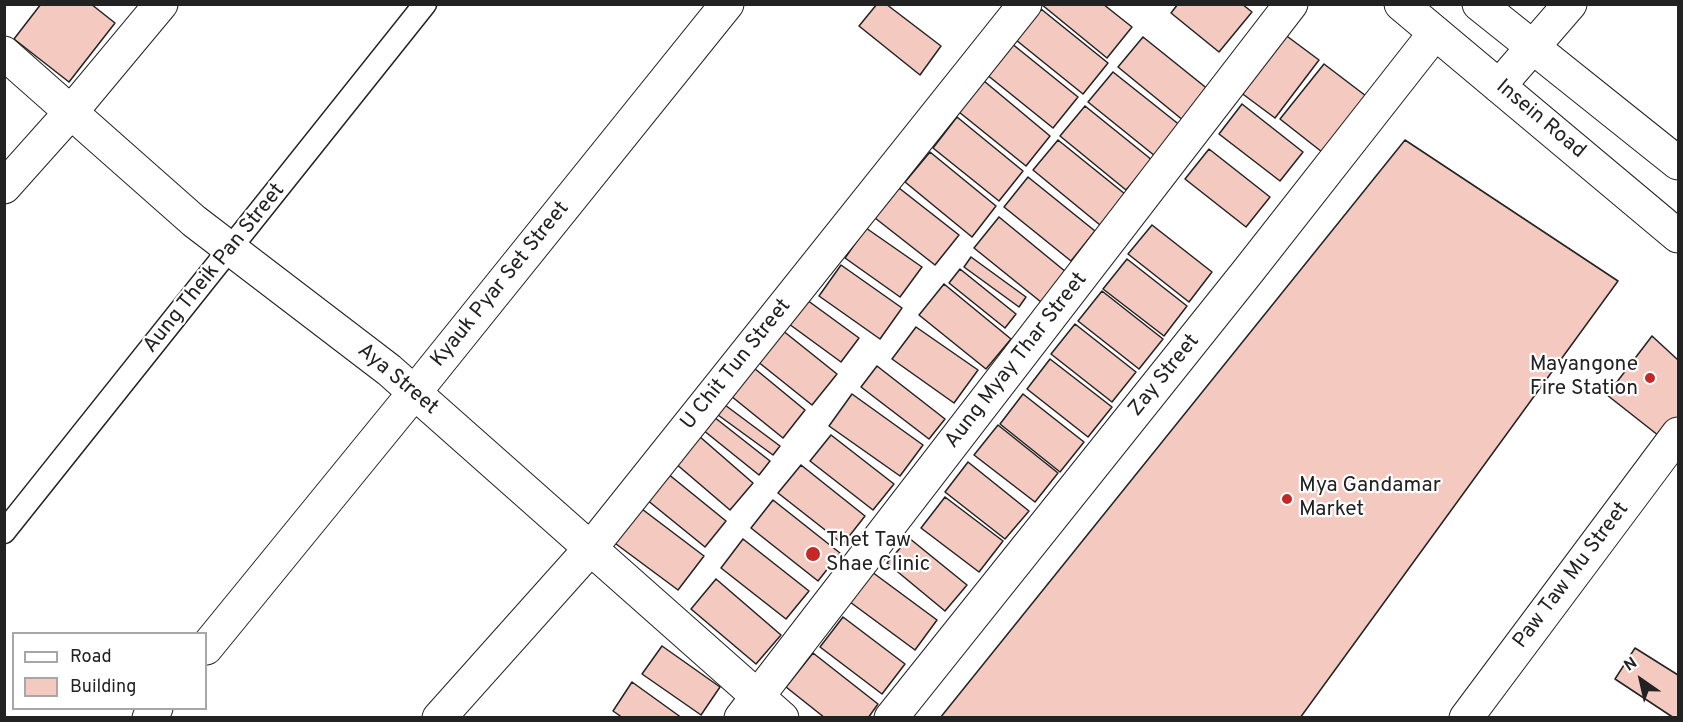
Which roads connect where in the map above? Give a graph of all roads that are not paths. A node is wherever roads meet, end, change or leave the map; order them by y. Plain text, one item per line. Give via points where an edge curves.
1 (161, 4) edge
2 (425, 4) edge
3 (727, 4) edge
4 (1025, 4) edge
5 (1291, 4) edge
6 (1401, 4) edge
7 (1479, 4) edge
8 (1570, 4) edge
9 (1435, 33) junction
10 (1532, 48) junction
11 (4, 53) edge
12 (1499, 86) junction
13 (71, 112) junction
14 (1678, 163) edge
15 (4, 187) edge
16 (1678, 236) edge
17 (231, 250) junction
18 (414, 393) junction
19 (1678, 434) edge
20 (4, 532) edge
21 (590, 549) junction
22 (207, 647) edge
23 (760, 711) edge
24 (439, 717) edge
25 (891, 717) edge
26 (1466, 717) edge

1 - 13 street
2 - 17 lane, Aung Theik Pan Street
3 - 18 street, Kyauk Pyar Set Street
4 - 21 street, U Chit Tun Street
5 - 23 street, Aung Myay Thar Street
6 - 9 street, Insein Road
7 - 10 street
8 - 10 street
9 - 12 street, Insein Road
9 - 25 street, Zay Street
10 - 12 street
10 - 14 street
11 - 13 street, Aya Street
12 - 16 street, Insein Road
13 - 15 street
13 - 17 street, Aya Street
17 - 18 street, Aya Street
17 - 20 lane, Aung Theik Pan Street
18 - 21 street, Aya Street
18 - 22 street, Kyauk Pyar Set Street
19 - 26 street, Paw Taw Mu Street
21 - 23 street, Aya Street
21 - 24 street, U Chit Tun Street

